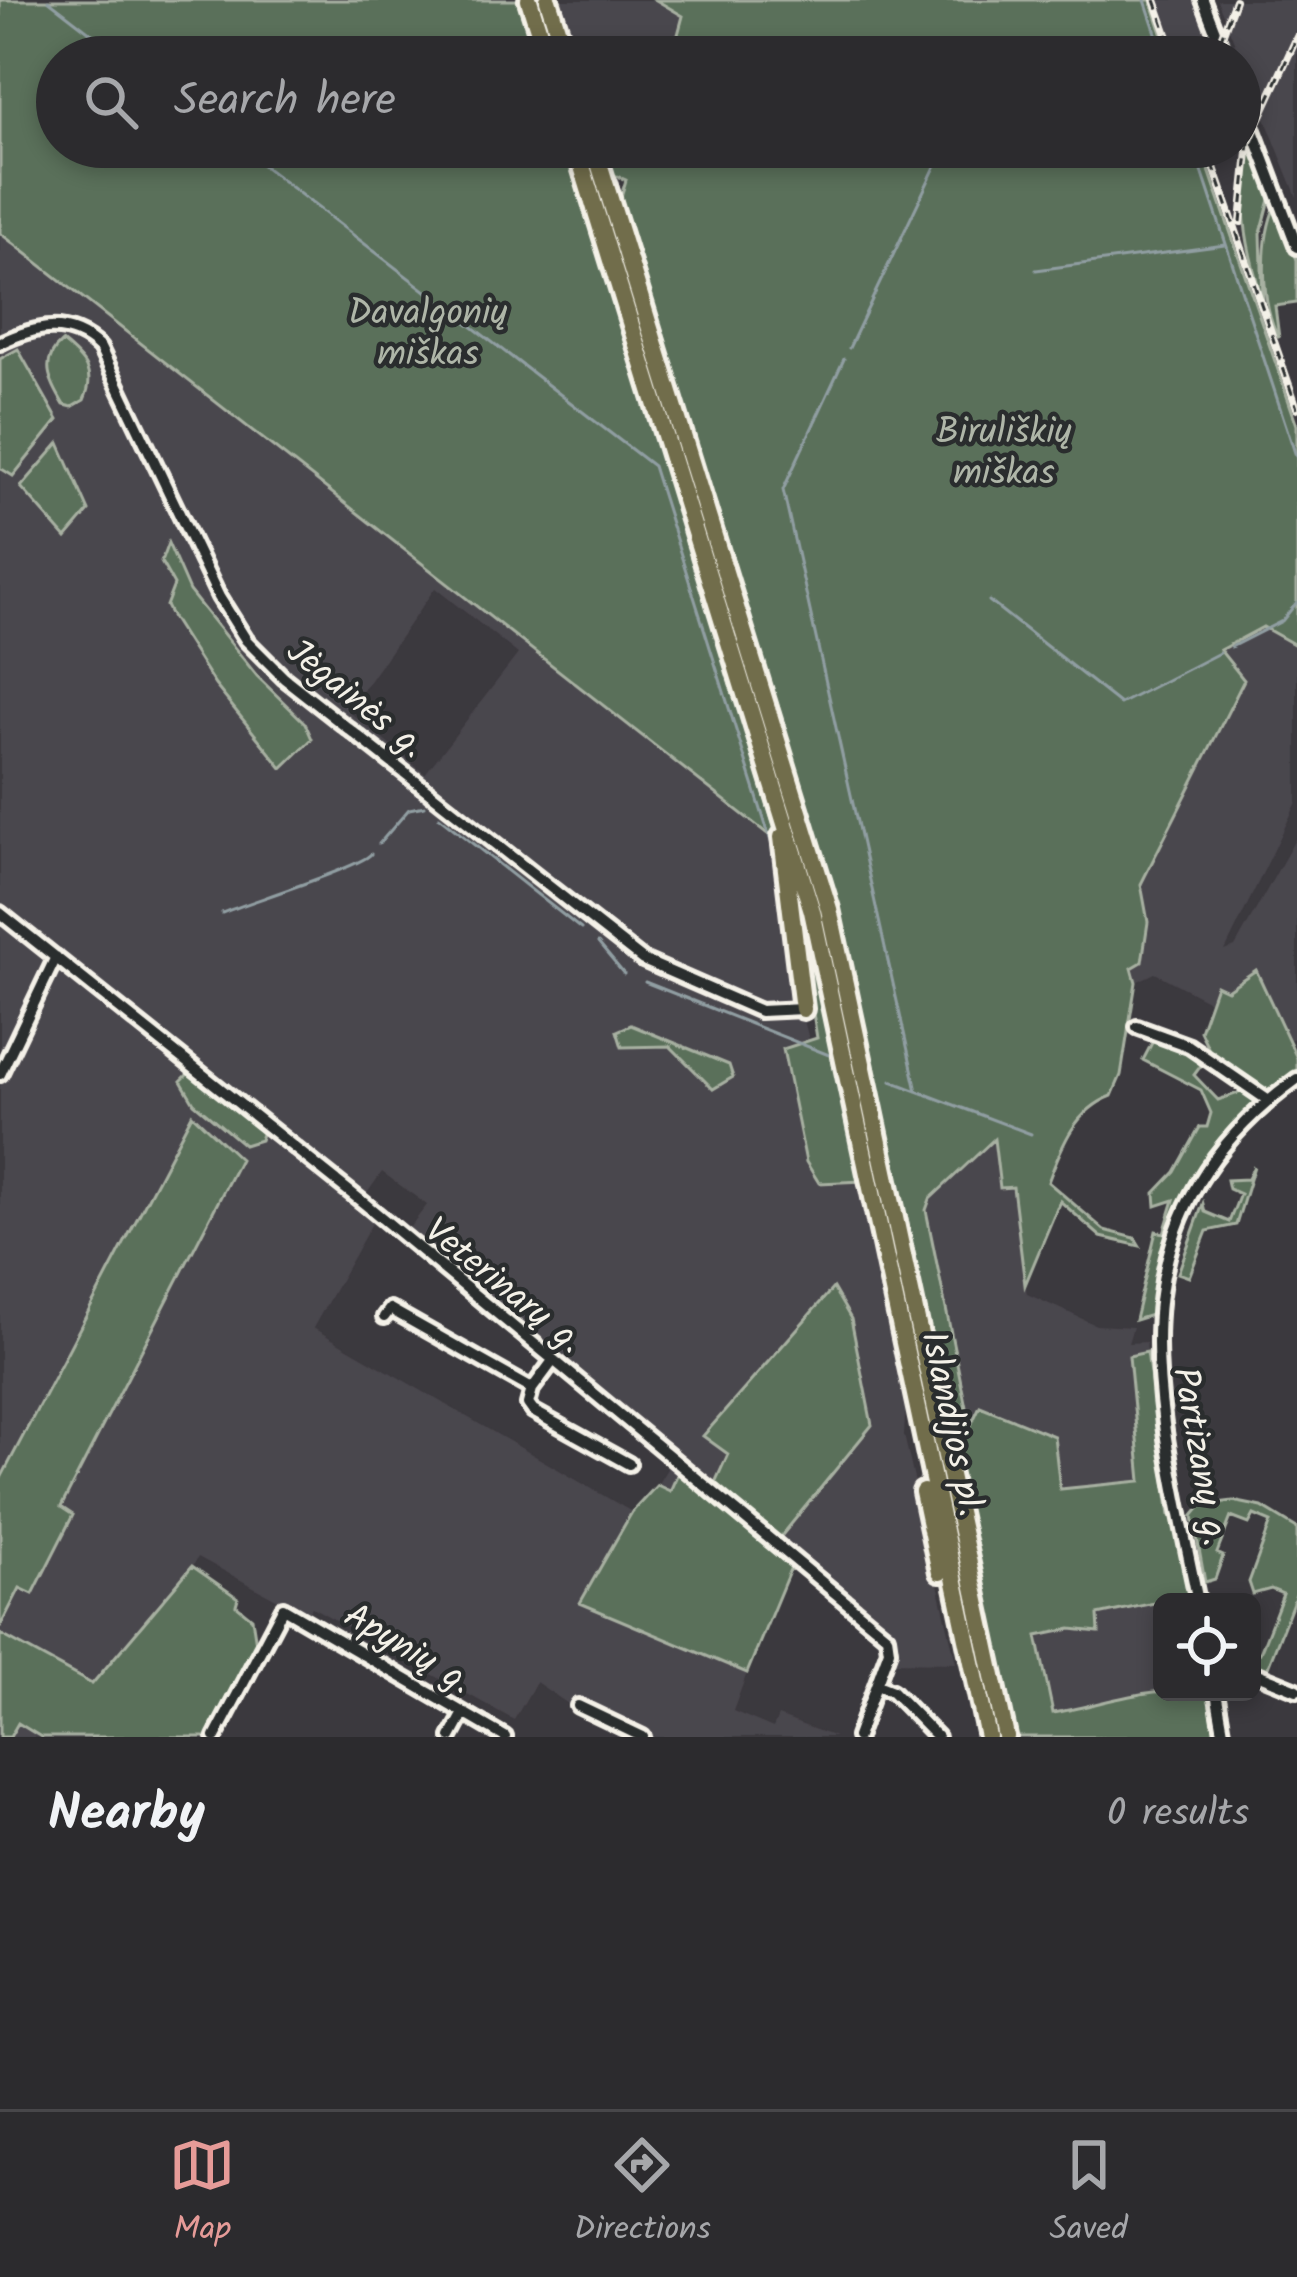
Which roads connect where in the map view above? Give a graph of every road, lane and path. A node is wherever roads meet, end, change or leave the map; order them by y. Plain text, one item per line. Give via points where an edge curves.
1 (529, 0) edge
2 (548, 0) edge
3 (1204, 0) edge
4 (540, 36) edge
5 (559, 36) edge
6 (1217, 36) edge
7 (1261, 152) edge
8 (583, 168) edge
9 (600, 168) edge
10 (1297, 247) edge
11 (0, 343) edge
12 (777, 795) junction
13 (0, 913) edge
14 (56, 957) junction
15 (803, 1009) joint
16 (1137, 1027) dead end
17 (0, 1073) edge
18 (1297, 1079) edge
19 (1269, 1101) junction
20 (384, 1318) dead end
21 (553, 1362) junction
22 (532, 1389) junction
23 (629, 1464) dead end
24 (1196, 1593) edge
25 (1261, 1676) edge
26 (877, 1685) junction
27 (1297, 1690) edge
28 (1218, 1701) edge
29 (578, 1706) dead end
30 (464, 1715) junction
31 (978, 1735) edge
32 (215, 1737) edge
33 (451, 1737) edge
34 (505, 1737) edge
35 (643, 1737) edge
36 (856, 1737) edge
37 (937, 1737) edge
38 (1006, 1737) edge
39 (1225, 1737) edge

1 - 4 highway
2 - 5 highway
3 - 6 street
7 - 10 street
8 - 12 highway
9 - 38 highway, Islandijos pl. via 829,909
11 - 15 street, Jėgainės g. via 48,326 74,330 100,348 219,597 284,678 643,960 760,1011
12 - 15 highway
12 - 31 highway, Islandijos pl. via 859,1122
13 - 14 street, Veterinarų g.
14 - 17 street
14 - 21 street, Veterinarų g.
16 - 19 street via 1190,1046
18 - 19 street, Partizanų g.
19 - 24 street, Partizanų g. via 1192,1197 1156,1316 1155,1378
20 - 22 street via 390,1309
21 - 22 street
21 - 26 street, Veterinarų g. via 886,1636 890,1650
22 - 23 street via 533,1411
25 - 27 street
26 - 36 street, Veterinarų g.
26 - 37 street via 892,1690
28 - 39 street
29 - 35 street
30 - 32 street, Apynių g. via 283,1608
30 - 33 street
30 - 34 street, Apynių g.

